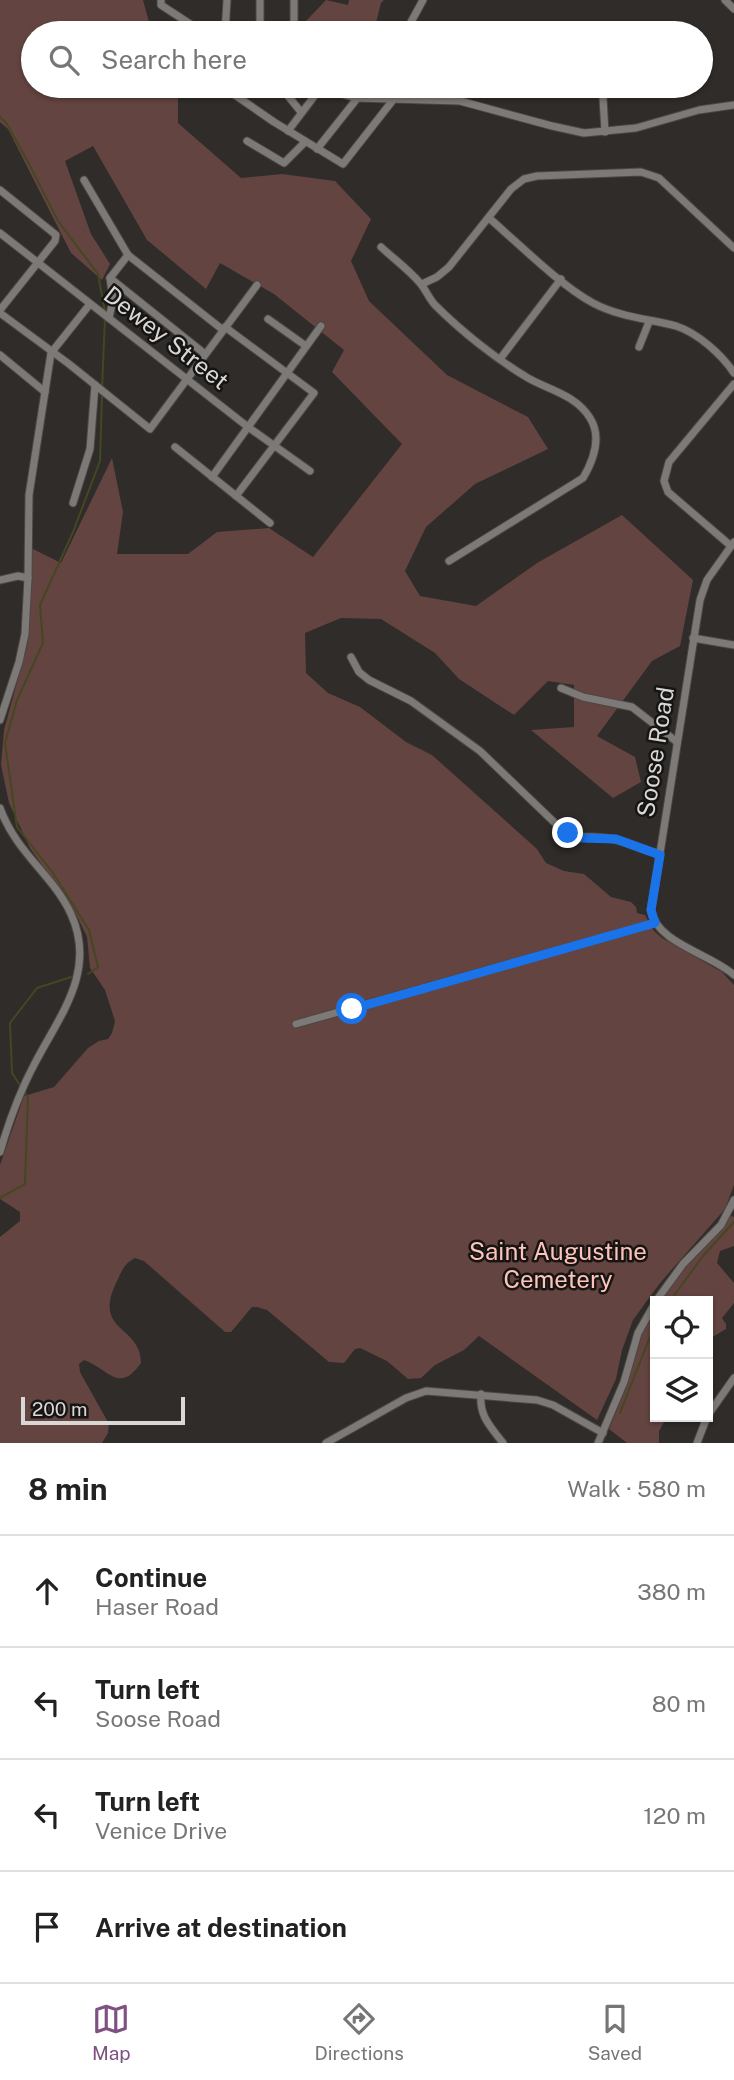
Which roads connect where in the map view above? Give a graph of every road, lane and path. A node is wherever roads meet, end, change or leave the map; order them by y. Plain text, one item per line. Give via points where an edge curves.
1 (227, 0) edge
2 (260, 0) edge
3 (294, 0) edge
4 (423, 0) edge
5 (729, 1) edge
6 (161, 3) edge
7 (734, 9) edge
8 (187, 21) edge
9 (226, 21) edge
10 (260, 21) edge
11 (294, 21) edge
12 (412, 21) edge
13 (238, 98) edge
14 (290, 98) edge
15 (313, 98) edge
16 (355, 98) edge
17 (368, 98) edge
18 (603, 98) edge
19 (393, 100) junction
20 (734, 105) edge
21 (301, 112) junction
22 (288, 131) junction
23 (605, 132) junction
24 (247, 141) dead end
25 (305, 142) junction
26 (317, 149) junction
27 (84, 180) dead end
28 (0, 190) edge
29 (489, 218) junction
30 (0, 233) edge
31 (381, 247) dead end
32 (734, 248) edge
33 (128, 255) junction
34 (38, 262) junction
35 (110, 278) junction
36 (561, 279) junction
37 (257, 285) dead end
38 (422, 285) junction
39 (90, 304) junction
40 (0, 311) edge
41 (109, 317) junction
42 (268, 319) dead end
43 (649, 322) junction
44 (321, 326) dead end
45 (224, 329) junction
46 (306, 346) junction
47 (639, 347) dead end
48 (51, 353) junction
49 (205, 354) junction
50 (0, 355) edge
51 (500, 359) junction
52 (0, 360) edge
53 (11, 364) junction
54 (287, 373) junction
55 (734, 373) edge
56 (187, 379) junction
57 (734, 384) edge
58 (97, 387) junction
59 (45, 392) junction
60 (248, 427) junction
61 (274, 445) junction
62 (175, 447) dead end
63 (310, 471) dead end
64 (212, 477) junction
65 (236, 496) junction
66 (73, 503) dead end
67 (271, 523) dead end
68 (733, 544) edge
69 (449, 561) dead end
70 (29, 578) junction
71 (0, 580) edge
72 (693, 638) junction
73 (734, 645) edge
74 (351, 657) dead end
75 (0, 682) edge
76 (11, 685) junction
77 (561, 688) dead end
78 (0, 720) edge
79 (677, 742) junction
80 (0, 808) edge
81 (660, 855) junction
82 (655, 923) junction
83 (734, 975) edge
84 (296, 1024) dead end
85 (0, 1152) edge
86 (734, 1200) edge
87 (732, 1210) edge
88 (660, 1296) edge
89 (650, 1312) edge
90 (734, 1378) edge
91 (481, 1394) junction
92 (713, 1408) edge
93 (705, 1422) edge
94 (603, 1433) junction
95 (326, 1443) edge
96 (503, 1443) edge
97 (598, 1443) edge
98 (697, 1443) edge

1 - 9 street
2 - 10 street
3 - 11 street
4 - 12 street
5 - 7 street
6 - 8 street
13 - 22 street
14 - 21 street
15 - 21 street
16 - 26 street
17 - 19 street
18 - 23 street
19 - 23 street via 460,101 551,126
19 - 26 street via 343,164
20 - 23 street
21 - 22 street
22 - 25 street
24 - 25 street via 284,163
25 - 26 street
27 - 33 street
28 - 34 street via 56,235
29 - 32 street via 524,179 641,172 659,178
29 - 36 street
29 - 38 street via 449,267
30 - 34 street, Dewey Street
31 - 38 street
33 - 35 street
33 - 45 street
34 - 39 street, Dewey Street
34 - 40 street
35 - 41 street via 113,300
35 - 49 street
36 - 43 street via 593,303
36 - 51 street
37 - 45 street
38 - 51 street via 433,303
39 - 41 street, Dewey Street
39 - 48 street
40 - 48 street
41 - 56 street, Dewey Street
42 - 46 street
43 - 47 street
43 - 55 street via 679,327 704,342
44 - 46 street
45 - 49 street
45 - 54 street
46 - 54 street
48 - 58 street
48 - 59 street
49 - 56 street
50 - 53 street
51 - 69 street via 575,402 590,418 596,447 583,478
52 - 53 street
53 - 59 street
54 - 60 street
54 - 61 street via 314,393
56 - 58 street via 150,429
56 - 60 street, Dewey Street
57 - 68 street via 669,462 664,481 668,492
58 - 66 street via 90,449
59 - 70 street via 28,518
60 - 61 street, Dewey Street
60 - 64 street
61 - 63 street, Dewey Street
61 - 65 street
62 - 64 street
64 - 65 street
65 - 67 street
68 - 72 street, Soose Road via 704,588
70 - 71 street
70 - 76 street via 24,634
72 - 73 street
72 - 79 street, Soose Road
74 - 81 street via 369,680 411,701 470,742 568,833 616,839
75 - 76 street
76 - 78 street
77 - 79 street via 632,708
79 - 81 street, Soose Road
80 - 85 street via 16,842 71,914 80,950 72,997 24,1085
81 - 82 street, Soose Road via 651,910
82 - 83 street
82 - 84 street
86 - 87 street
87 - 88 street
89 - 94 street via 638,1333
90 - 92 street
91 - 94 street via 544,1402
91 - 95 street via 418,1392
91 - 96 street via 484,1419
93 - 98 street
94 - 97 street

